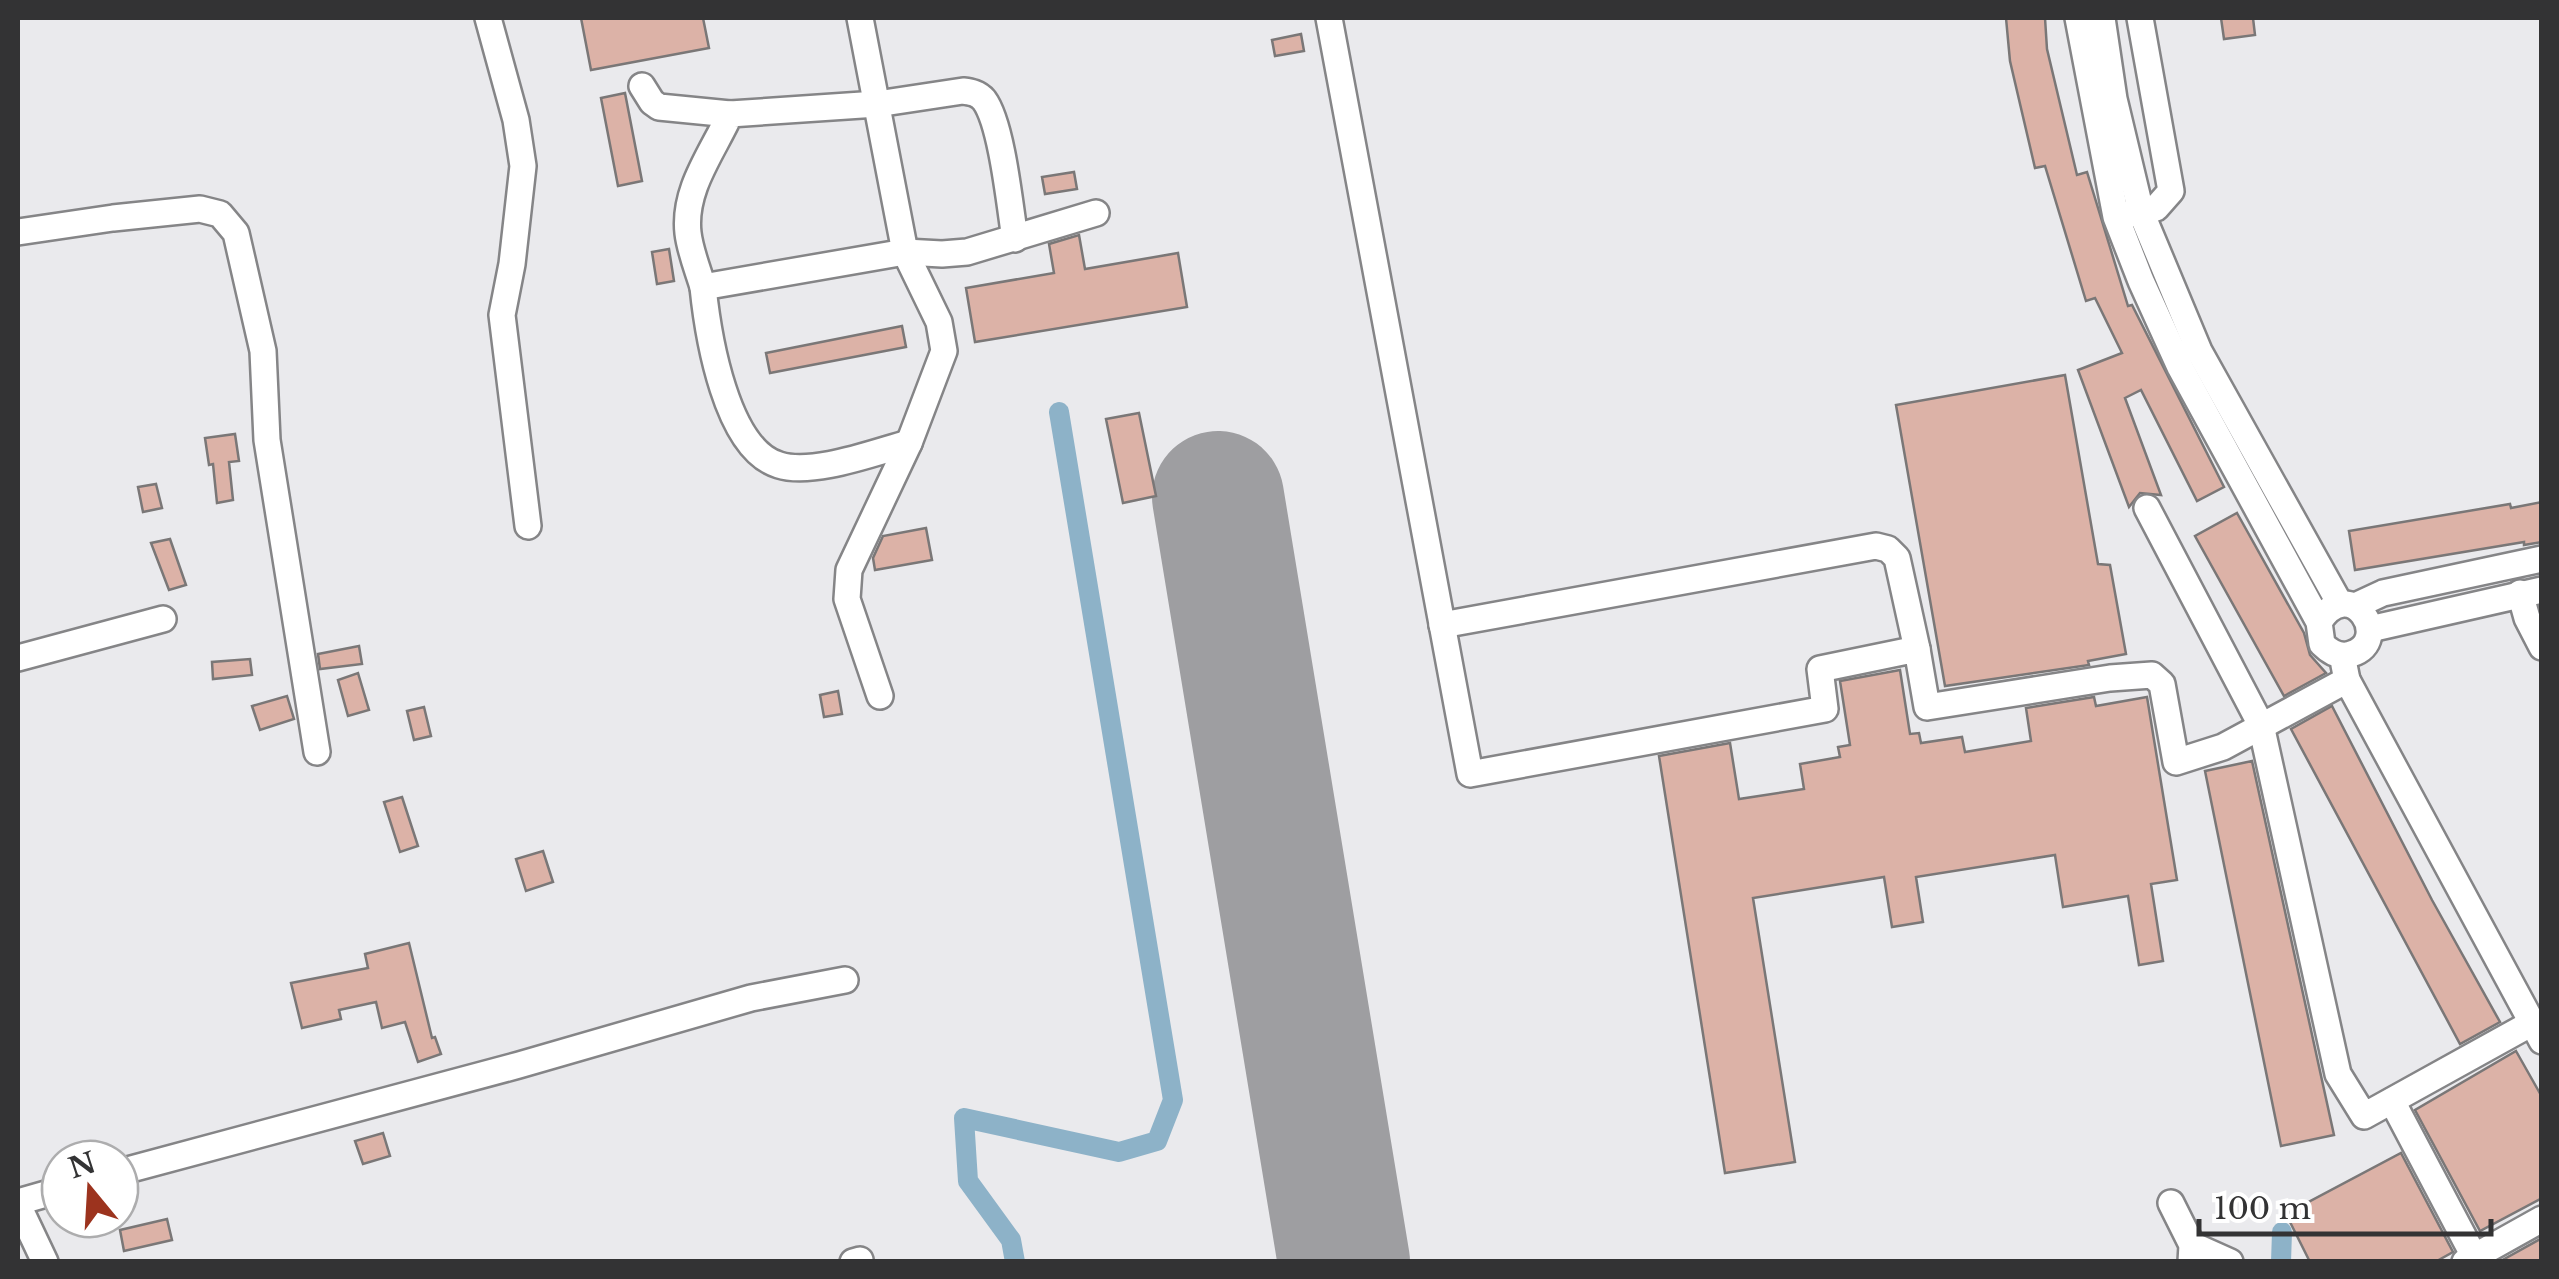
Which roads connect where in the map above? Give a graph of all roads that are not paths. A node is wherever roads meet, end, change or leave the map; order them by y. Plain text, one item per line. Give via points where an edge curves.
1 (488, 18) edge
2 (860, 18) edge
3 (1329, 18) edge
4 (2078, 18) edge
5 (2102, 18) edge
6 (2140, 18) edge
7 (642, 86) dead end
8 (877, 104) junction
9 (730, 114) junction
10 (1096, 213) dead end
11 (2128, 215) junction
12 (18, 232) edge
13 (1015, 239) junction
14 (905, 252) junction
15 (703, 287) junction
16 (909, 443) junction
17 (2147, 508) dead end
18 (528, 526) dead end
19 (2542, 559) edge
20 (2531, 592) edge
21 (2347, 605) junction
22 (163, 619) dead end
23 (2318, 622) junction
24 (1442, 625) junction
25 (2370, 630) junction
26 (2542, 648) edge
27 (1918, 650) junction
28 (18, 658) edge
29 (2344, 668) junction
30 (880, 696) dead end
31 (2260, 725) junction
32 (316, 752) dead end
33 (845, 980) dead end
34 (2537, 1032) edge
35 (2392, 1101) junction
36 (140, 1167) edge
37 (2172, 1203) dead end
38 (18, 1204) edge
39 (2542, 1219) edge
40 (24, 1232) edge
41 (2192, 1253) edge
42 (2472, 1260) edge
43 (46, 1262) edge
44 (2230, 1262) edge

1 - 18 street via 523,166 502,314
2 - 8 street
3 - 24 street
4 - 11 street
5 - 11 street
6 - 11 street via 2171,191 2156,208
7 - 9 street via 659,108
8 - 9 street
8 - 13 street via 963,90 977,94 1000,148
8 - 14 street
9 - 15 street via 688,210
10 - 13 street
11 - 21 street
11 - 23 street via 2180,367
12 - 32 street via 200,210 220,214 236,232 263,351 266,440
13 - 14 street via 967,252
14 - 15 street
14 - 16 street via 940,322 944,351
15 - 16 street via 729,400 740,432 758,454 781,466 816,466
16 - 30 street via 849,570 847,599
17 - 31 street
19 - 21 street
20 - 25 street
20 - 26 street via 2527,618
21 - 23 street via 2326,610
21 - 25 street via 2366,616
22 - 28 street
23 - 29 street via 2322,644
24 - 27 street via 1876,546 1897,558
24 - 27 street via 1470,774 1825,709 1820,669
25 - 29 street
27 - 31 street via 1927,708 2152,675 2162,684 2176,762 2223,747
29 - 31 street
29 - 34 street
31 - 35 street via 2338,1074 2364,1116
33 - 36 street via 751,998
34 - 35 street
35 - 42 street
37 - 41 street
38 - 40 street
39 - 42 street
40 - 43 street
41 - 44 street

